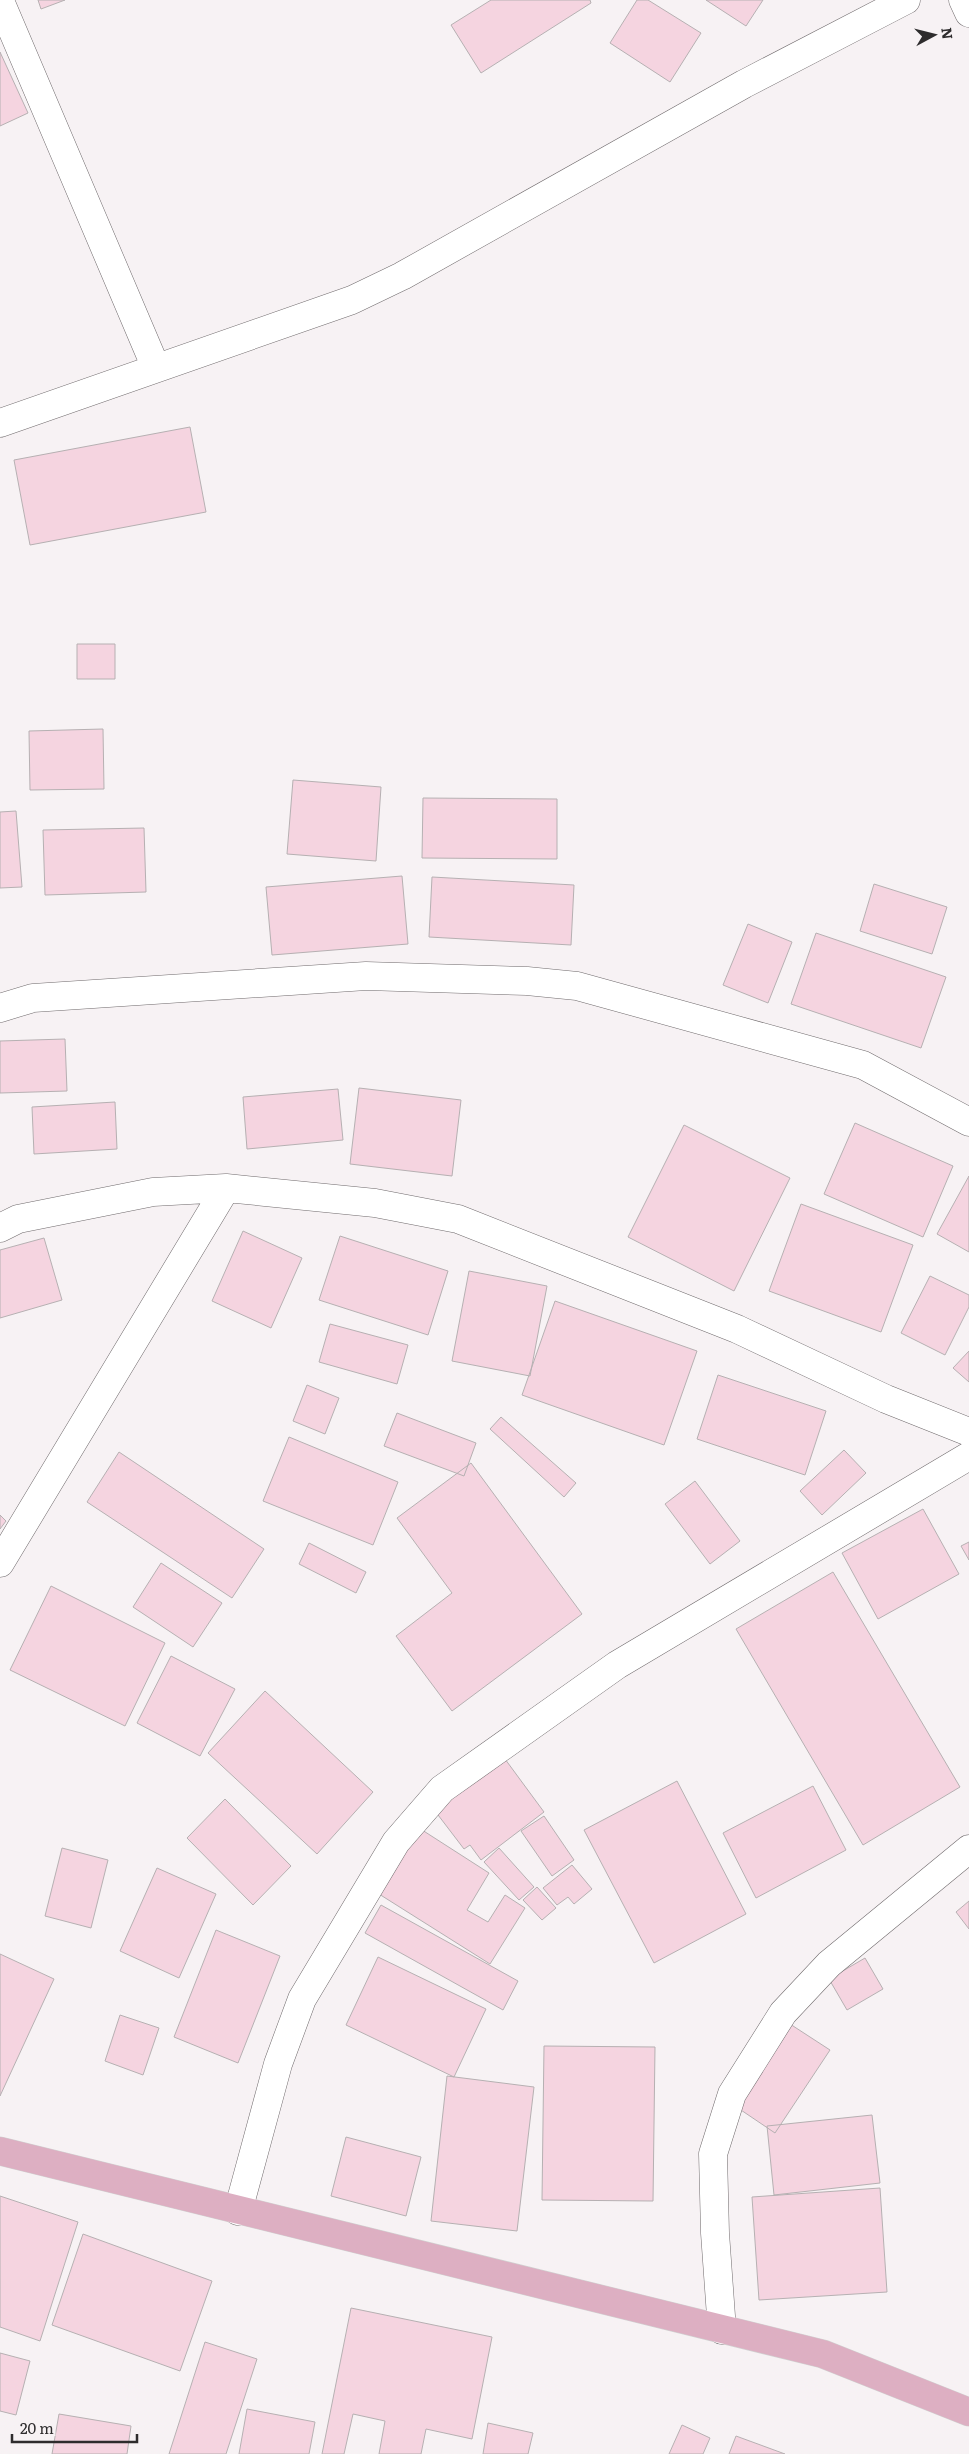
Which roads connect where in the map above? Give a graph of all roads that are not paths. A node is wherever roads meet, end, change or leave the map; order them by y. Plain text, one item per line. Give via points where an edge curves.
1 (906, 0) edge
2 (963, 0) edge
3 (0, 1) edge
4 (969, 13) edge
5 (156, 368) junction
6 (0, 423) edge
7 (0, 1008) edge
8 (969, 1122) edge
9 (226, 1188) junction
10 (0, 1228) edge
11 (969, 1432) edge
12 (969, 1456) edge
13 (0, 1563) edge
14 (969, 1849) edge
15 (0, 2151) edge
16 (238, 2211) junction
17 (722, 2330) junction
18 (969, 2412) edge

1 - 5 street via 744,84 402,276 352,300
2 - 4 street
3 - 5 street
5 - 6 street
7 - 8 street via 33,998 366,976 527,981 577,986 864,1065
9 - 10 street via 153,1192 18,1219
9 - 11 street via 375,1202 458,1219 737,1329 886,1399
9 - 13 street
12 - 16 street via 617,1665 442,1790 396,1842 302,2000 278,2064
14 - 17 street via 830,1964 783,2014 732,2094 713,2154
15 - 16 main road
16 - 17 main road
17 - 18 main road via 823,2354

